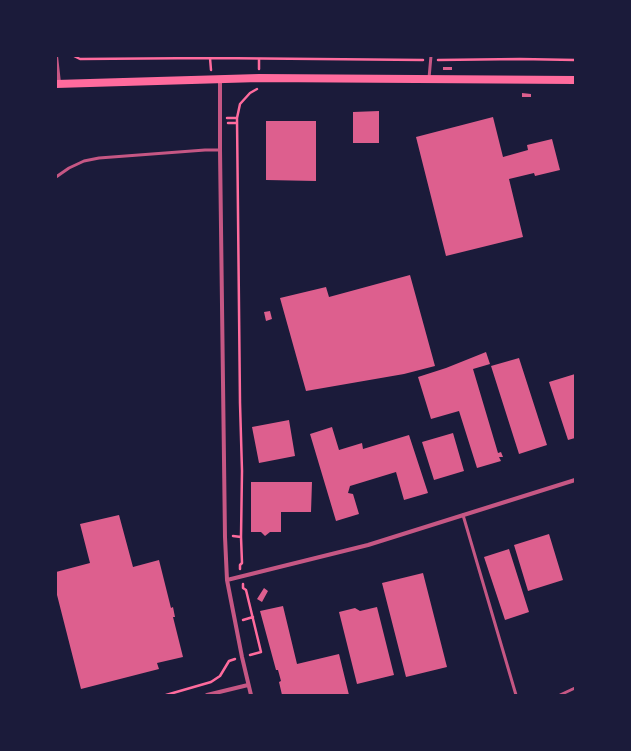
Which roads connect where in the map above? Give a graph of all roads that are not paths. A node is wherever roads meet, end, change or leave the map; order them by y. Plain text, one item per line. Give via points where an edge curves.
1 (56, 56) edge
2 (431, 56) edge
3 (429, 79) junction
4 (220, 80) junction
5 (575, 80) edge
6 (58, 83) edge
7 (220, 150) junction
8 (56, 177) edge
9 (575, 480) edge
10 (463, 515) junction
11 (227, 580) junction
12 (248, 685) junction
13 (575, 688) edge
14 (207, 695) edge
15 (251, 695) edge
16 (516, 695) edge
17 (560, 695) edge

1 - 6 street
2 - 3 lane
3 - 4 main road
3 - 5 main road
4 - 6 main road
4 - 7 street
7 - 8 lane via 100,158 84,161
7 - 11 street
9 - 10 street
10 - 11 street via 368,545
10 - 16 lane
11 - 12 street
12 - 14 street
12 - 15 street
13 - 17 lane

